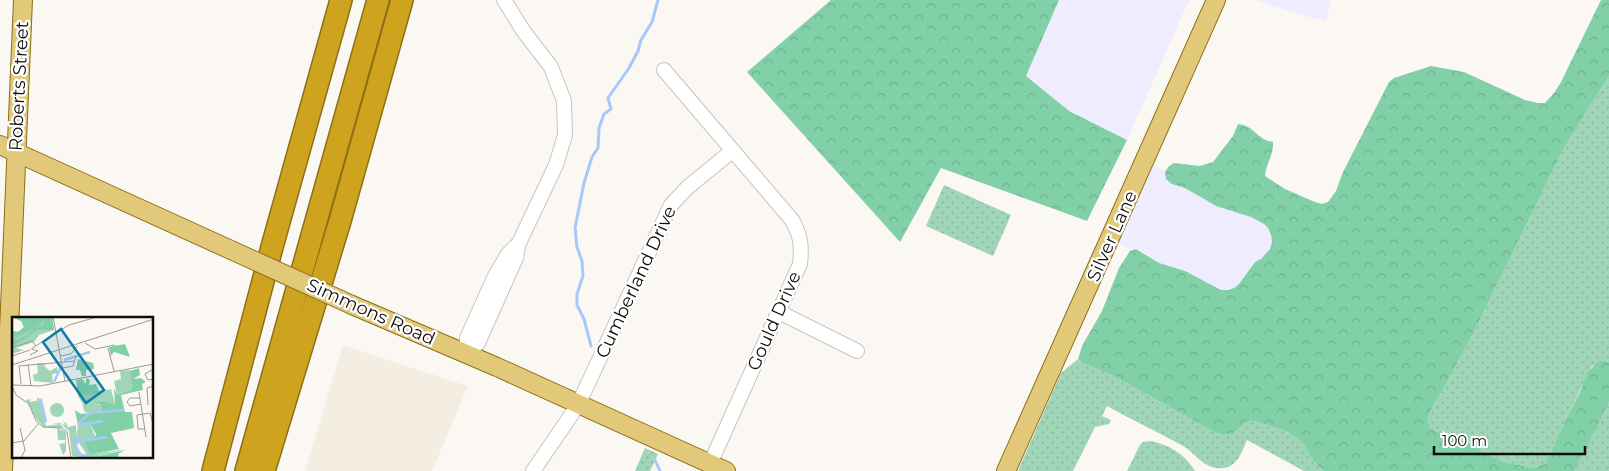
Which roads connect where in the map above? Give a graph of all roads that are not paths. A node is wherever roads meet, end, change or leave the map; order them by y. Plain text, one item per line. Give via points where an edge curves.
1 (23, 0) edge
2 (341, 0) edge
3 (367, 0) edge
4 (378, 0) edge
5 (402, 0) edge
6 (504, 0) edge
7 (1216, 0) edge
8 (664, 70) dead end
9 (8, 149) edge
10 (732, 151) junction
11 (779, 312) junction
12 (857, 351) dead end
13 (466, 354) junction
14 (578, 405) junction
15 (226, 420) junction
16 (710, 464) junction
17 (3, 471) edge
18 (199, 471) edge
19 (213, 471) edge
20 (235, 471) edge
21 (258, 471) edge
22 (533, 471) edge
23 (726, 471) edge
24 (1006, 471) edge

1 - 9 main road, Roberts Street
2 - 15 highway
3 - 20 highway
4 - 21 highway via 275,369
5 - 21 highway via 340,221
6 - 13 street via 551,68 564,101 565,136 518,244 516,258 508,264 478,343
7 - 24 main road, Silver Lane
8 - 10 street, Gould Drive
9 - 13 main road, Simmons Road, bridge
9 - 17 main road, Roberts Street
10 - 11 street, Gould Drive via 792,220 802,246 800,264
10 - 14 street, Cumberland Drive via 671,205
11 - 12 street
11 - 16 street, Gould Drive
13 - 14 main road, Simmons Road
14 - 16 main road, Simmons Road
14 - 22 street, Cumberland Drive
15 - 18 highway
15 - 19 highway
16 - 23 main road, Simmons Road

